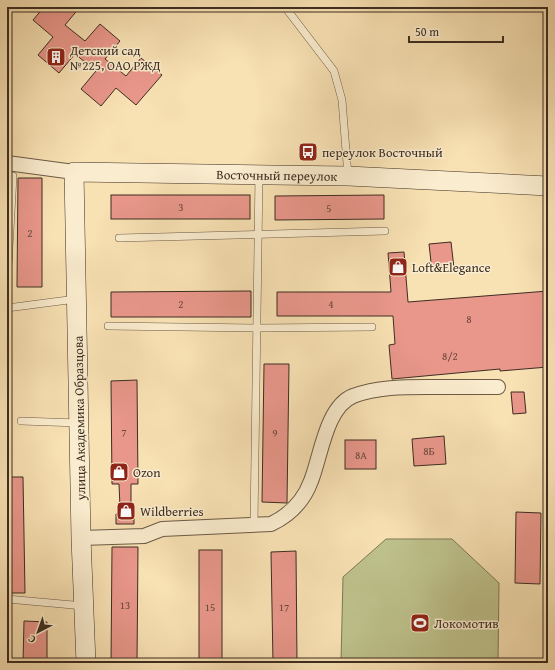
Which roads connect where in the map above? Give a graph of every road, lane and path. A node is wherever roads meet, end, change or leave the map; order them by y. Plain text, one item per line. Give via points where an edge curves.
1 (285, 7) edge
2 (7, 163) edge
3 (74, 172) junction
4 (259, 175) junction
5 (13, 176) dead end
6 (348, 176) junction
7 (548, 186) edge
8 (385, 231) dead end
9 (259, 234) junction
10 (119, 238) dead end
11 (8, 276) edge
12 (7, 284) edge
13 (77, 299) junction
14 (7, 308) edge
15 (108, 326) dead end
16 (372, 327) dead end
17 (257, 328) junction
18 (498, 387) dead end
19 (21, 421) dead end
20 (79, 423) junction
21 (254, 525) junction
22 (81, 538) junction
23 (7, 599) edge
24 (84, 606) junction
25 (86, 663) edge

1 - 6 lane via 334,71 342,100
2 - 3 street, Восточный переулок
3 - 4 street, Восточный переулок
3 - 13 street, улица Академика Образцова
4 - 6 street, Восточный переулок
4 - 9 lane
5 - 11 lane
6 - 7 street, Восточный переулок
8 - 9 lane
9 - 10 lane
9 - 17 lane
11 - 12 lane
13 - 14 lane
13 - 20 street, улица Академика Образцова
15 - 17 lane
16 - 17 lane
17 - 21 lane
18 - 21 street via 383,388 352,396 341,406 328,426 311,482 301,500 282,519 271,524
19 - 20 lane
20 - 22 street, улица Академика Образцова
21 - 22 street via 162,529 144,536
22 - 24 street, улица Академика Образцова
23 - 24 lane
24 - 25 street, улица Академика Образцова

